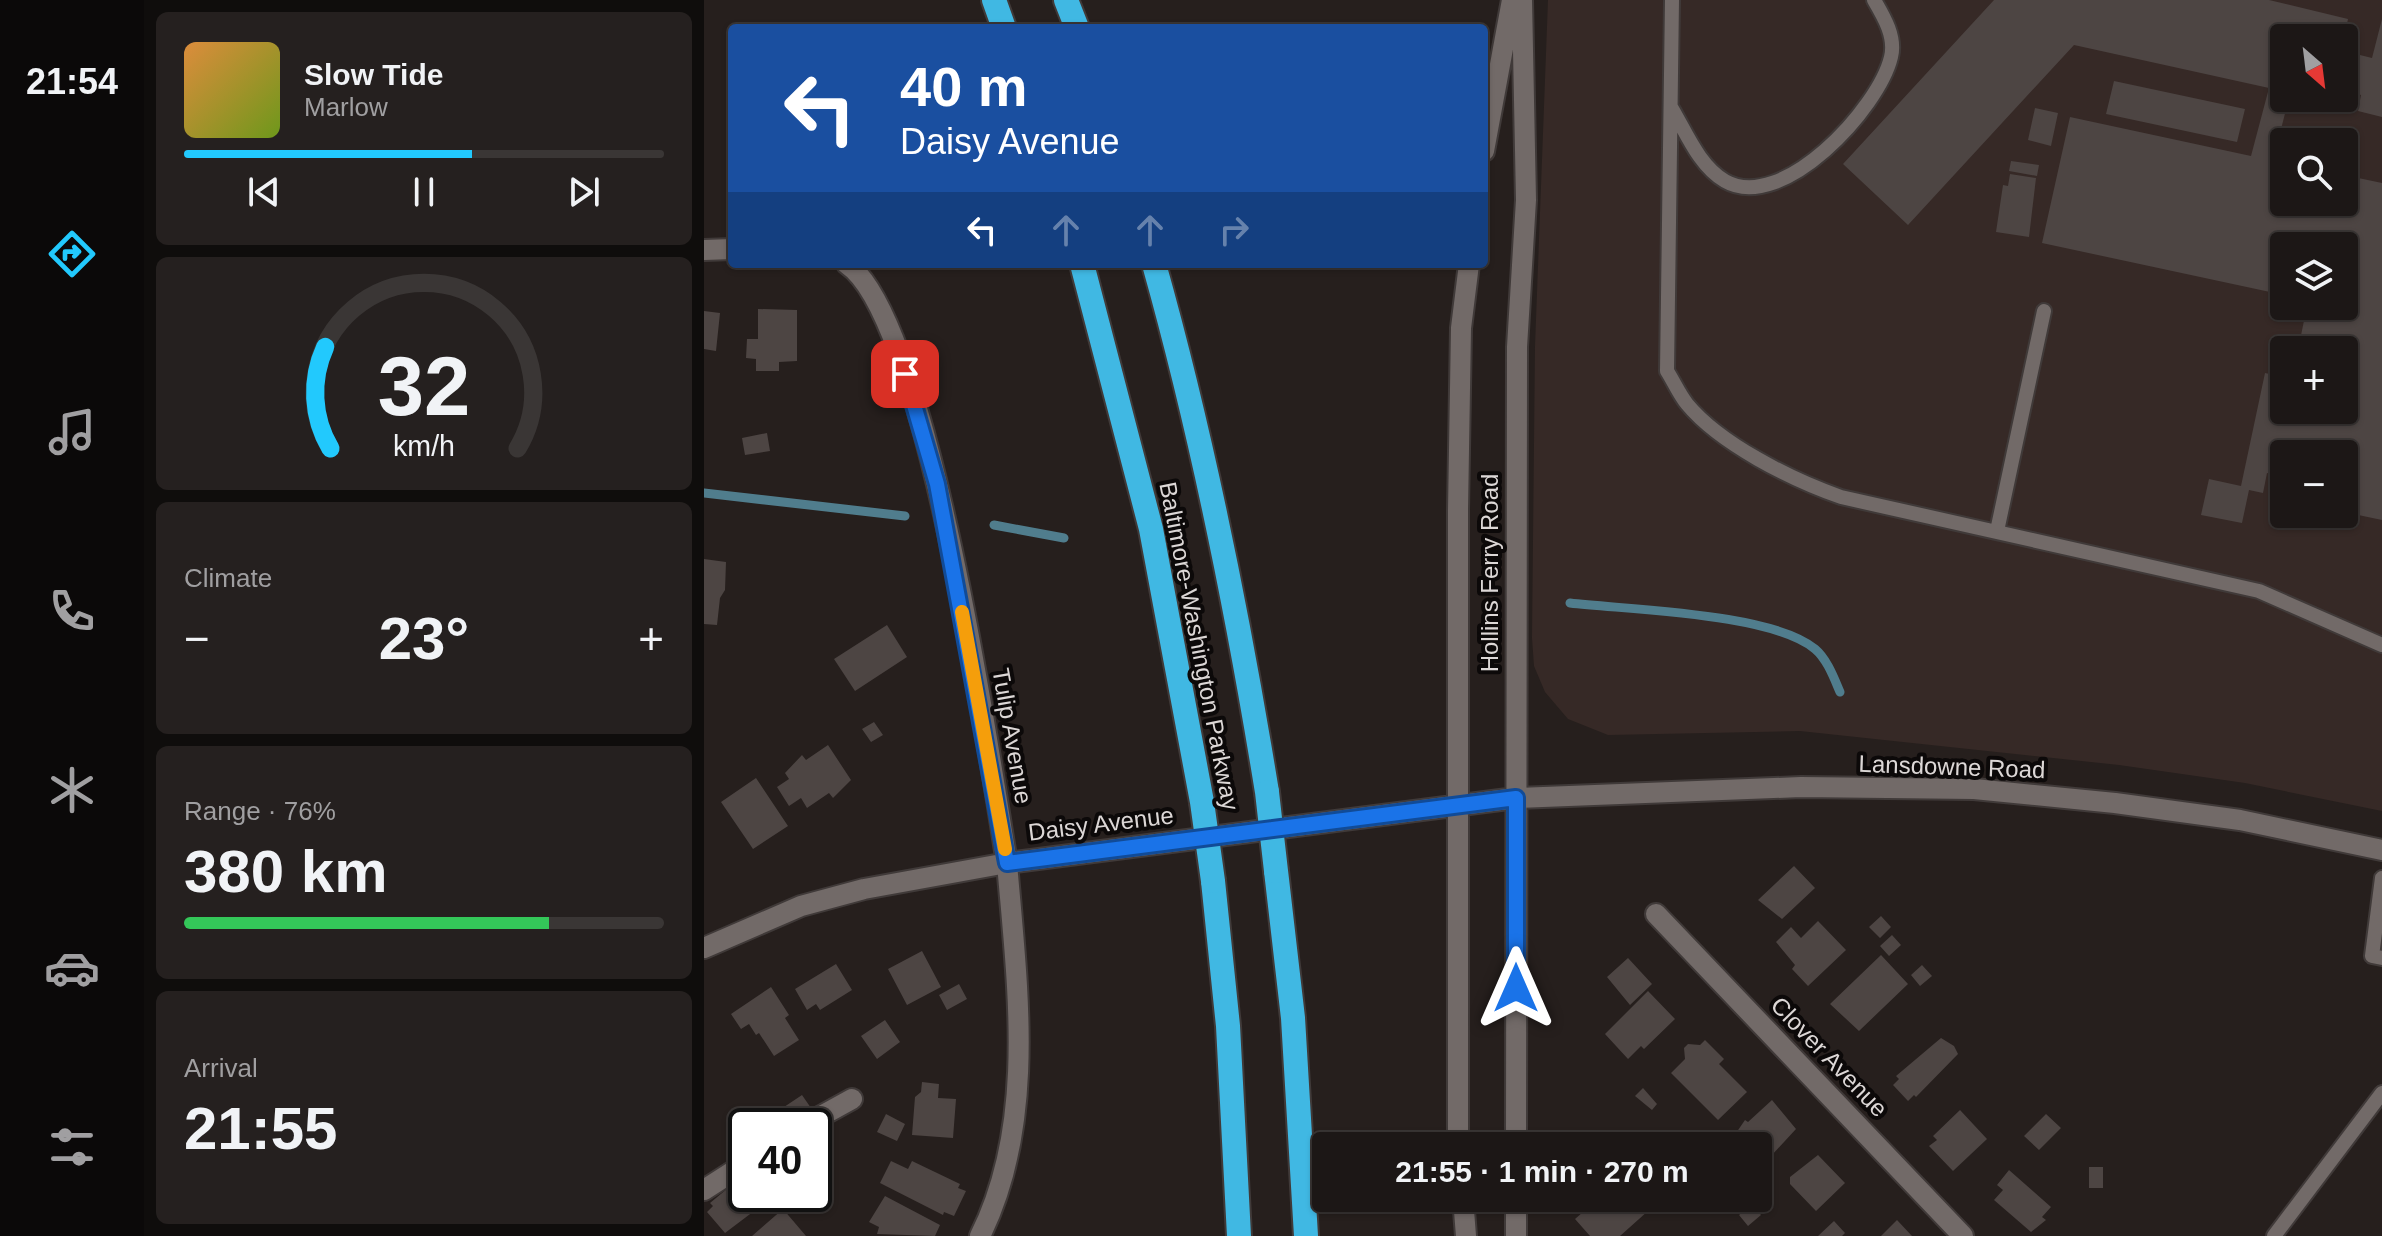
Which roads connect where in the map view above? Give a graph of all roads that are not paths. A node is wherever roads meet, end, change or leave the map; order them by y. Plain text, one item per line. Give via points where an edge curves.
1 (994, 0) edge
2 (1066, 0) edge
3 (1512, 0) edge
4 (1522, 0) edge
5 (1672, 0) edge
6 (1874, 0) edge
7 (1003, 24) edge
8 (1075, 24) edge
9 (1671, 107) junction
10 (1488, 129) edge
11 (728, 249) edge
12 (704, 250) edge
13 (851, 268) edge
14 (1083, 268) edge
15 (1155, 268) edge
16 (1468, 268) edge
17 (2044, 311) dead end
18 (1997, 531) junction
19 (2382, 645) edge
20 (1516, 798) junction
21 (1458, 804) junction
22 (2382, 850) edge
23 (1007, 863) junction
24 (2382, 878) edge
25 (1656, 914) dead end
26 (704, 948) edge
27 (2382, 958) edge
28 (2382, 1093) edge
29 (852, 1099) dead end
30 (832, 1110) edge
31 (1458, 1132) edge
32 (1516, 1132) edge
33 (728, 1175) edge
34 (704, 1190) edge
35 (1464, 1212) edge
36 (1516, 1212) edge
37 (980, 1236) edge
38 (1239, 1236) edge
39 (1306, 1236) edge
40 (1466, 1236) edge
41 (1516, 1236) edge
42 (1963, 1236) edge
43 (2274, 1236) edge

1 - 7 highway
2 - 8 highway
3 - 10 street
4 - 20 street, Hollins Ferry Road via 1526,200 1517,347
5 - 9 lane
6 - 9 lane via 1891,39 1892,55 1883,79 1843,131 1813,160 1776,183 1746,187 1712,172
9 - 18 lane via 1667,371 1687,404 1796,481 1841,497
11 - 12 street
13 - 23 street, Tulip Avenue via 869,287 898,346 937,484
14 - 38 highway, Baltimore-Washington Parkway, bridge via 1151,529 1202,802 1228,1026
15 - 39 highway, Baltimore-Washington Parkway, bridge via 1215,510 1267,792 1293,1018
16 - 21 street, Hollins Ferry Road via 1461,328
17 - 18 lane
18 - 19 lane via 2259,591
20 - 21 street, Daisy Avenue
20 - 22 street, Lansdowne Road via 1801,787 1974,789 2240,820
20 - 32 street, Hollins Ferry Road
21 - 23 street, Daisy Avenue
21 - 31 street, Hollins Ferry Road
23 - 26 street, Daisy Avenue via 801,906
23 - 37 street, Tulip Avenue via 1018,1007 1017,1087 1007,1156
24 - 27 lane via 2372,956
25 - 42 street, Clover Avenue
28 - 43 lane
29 - 30 street
33 - 34 street
35 - 40 street
36 - 41 street

